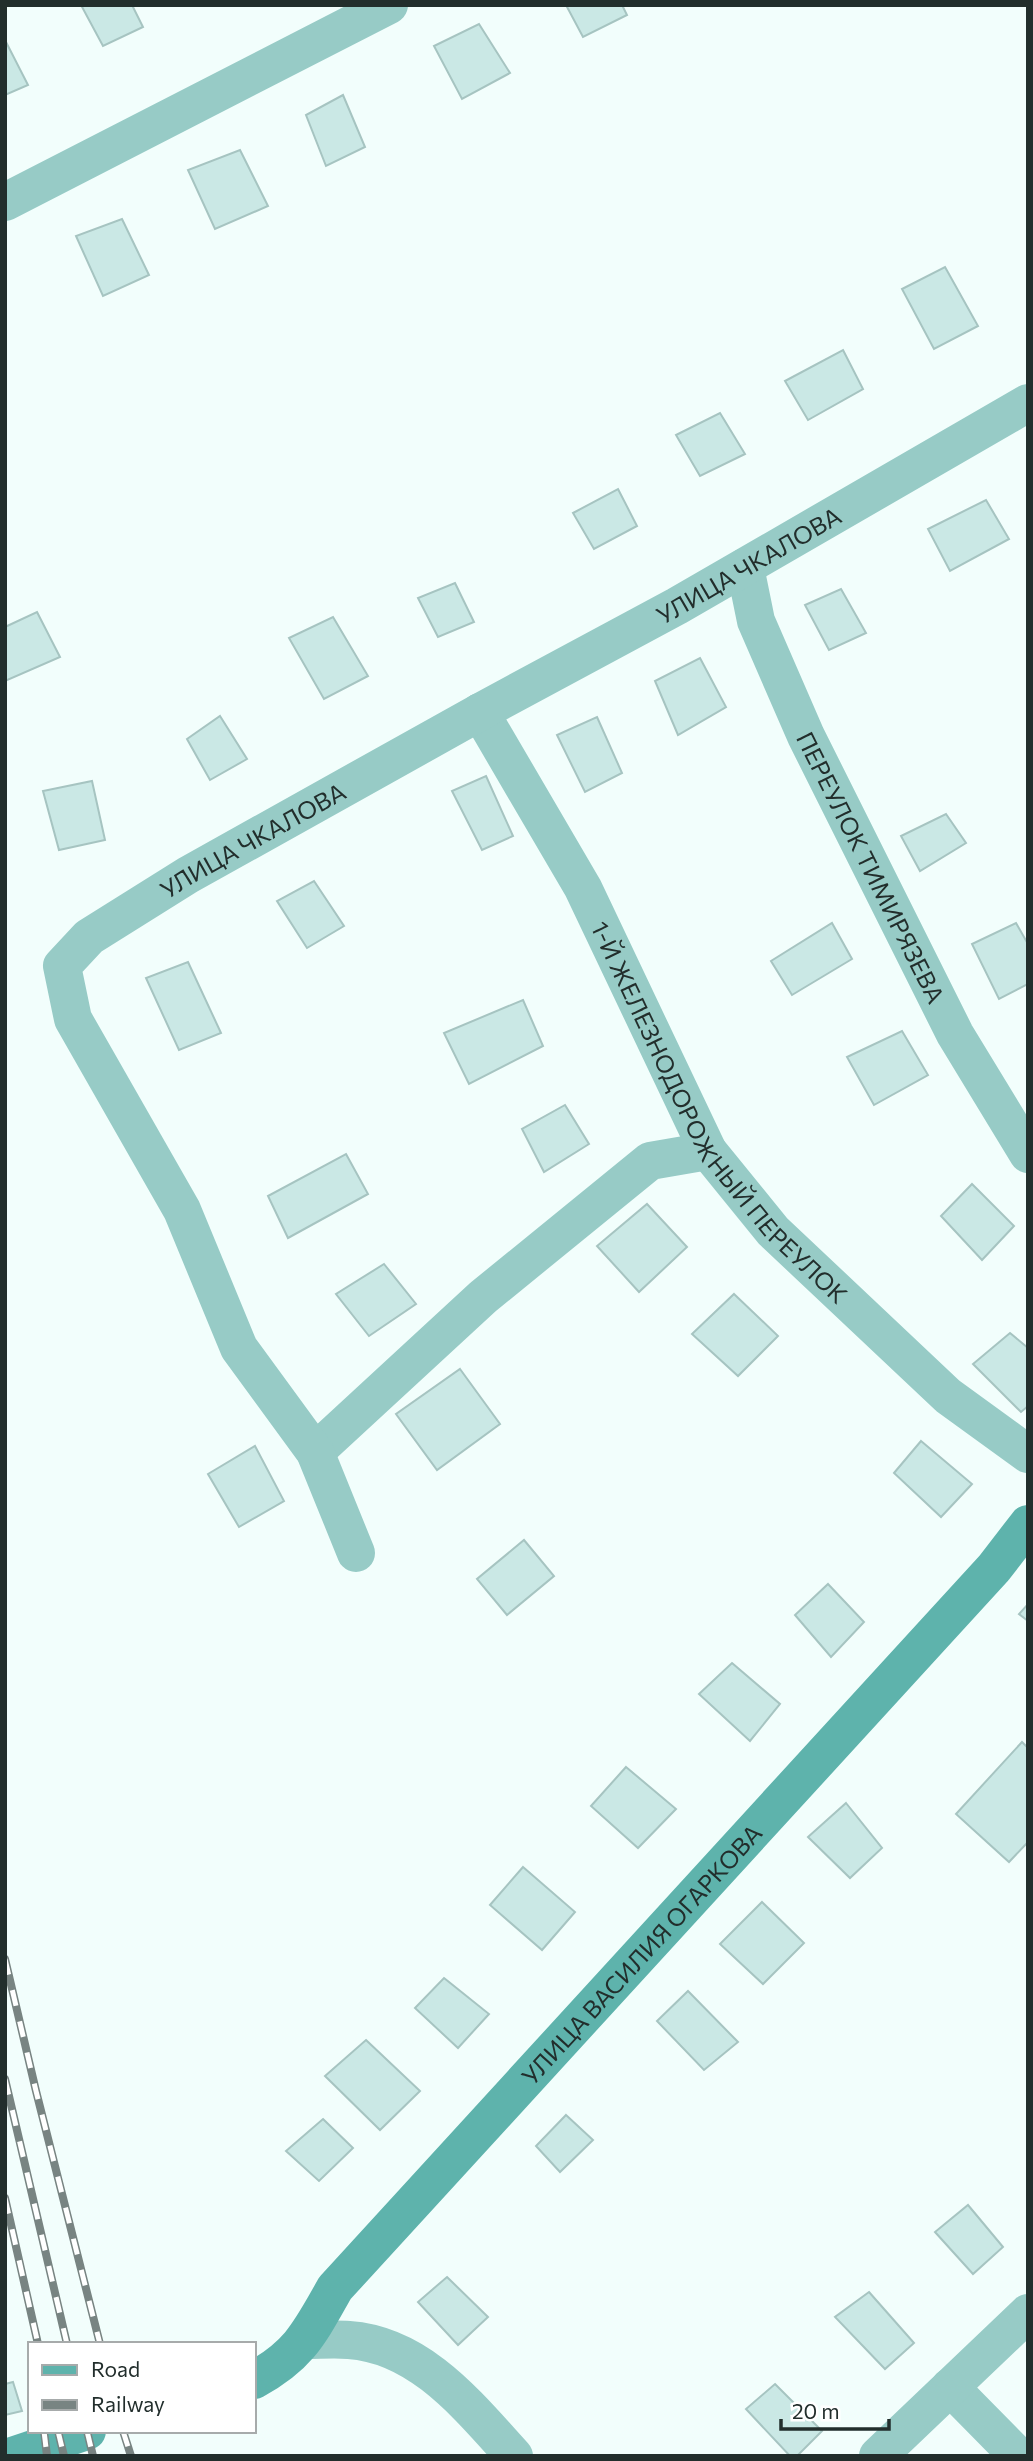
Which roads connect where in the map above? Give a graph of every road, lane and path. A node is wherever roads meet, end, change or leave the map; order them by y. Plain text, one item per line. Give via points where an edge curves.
1 (390, 5) edge
2 (5, 202) edge
3 (1028, 403) edge
4 (745, 568) junction
5 (480, 712) junction
6 (708, 1151) junction
7 (1028, 1154) edge
8 (315, 1452) junction
9 (1028, 1454) edge
10 (1028, 1524) edge
11 (356, 1553) dead end
12 (1028, 2313) edge
13 (306, 2340) junction
14 (256, 2379) edge
15 (950, 2387) junction
16 (81, 2433) edge
17 (12, 2456) edge
18 (514, 2456) edge
19 (878, 2456) edge
20 (1018, 2456) edge

1 - 2 street
3 - 4 street, УЛИЦА ЧКАЛОВА
4 - 5 street, УЛИЦА ЧКАЛОВА
4 - 7 street, ПЕРЕУЛОК ТИМИРЯЗЕВА via 756,621 806,736 955,1034
5 - 6 street, 1-Й ЖЕЛЕЗНОДОРОЖНЫЙ ПЕРЕУЛОК via 583,888
5 - 8 street, УЛИЦА ЧКАЛОВА via 188,875 89,937 62,966 74,1020 182,1210 239,1348
6 - 8 street via 650,1161 483,1297
6 - 9 street, 1-Й ЖЕЛЕЗНОДОРОЖНЫЙ ПЕРЕУЛОК via 773,1231 948,1396
8 - 11 street, УЛИЦА ЧКАЛОВА
10 - 13 street, УЛИЦА ВАСИЛИЯ ОГАРКОВА via 994,1568 335,2288
12 - 15 street
13 - 14 street, УЛИЦА ВАСИЛИЯ ОГАРКОВА via 276,2368
13 - 18 street via 351,2340 387,2348 425,2368 460,2397
15 - 19 street
15 - 20 street
16 - 17 street

